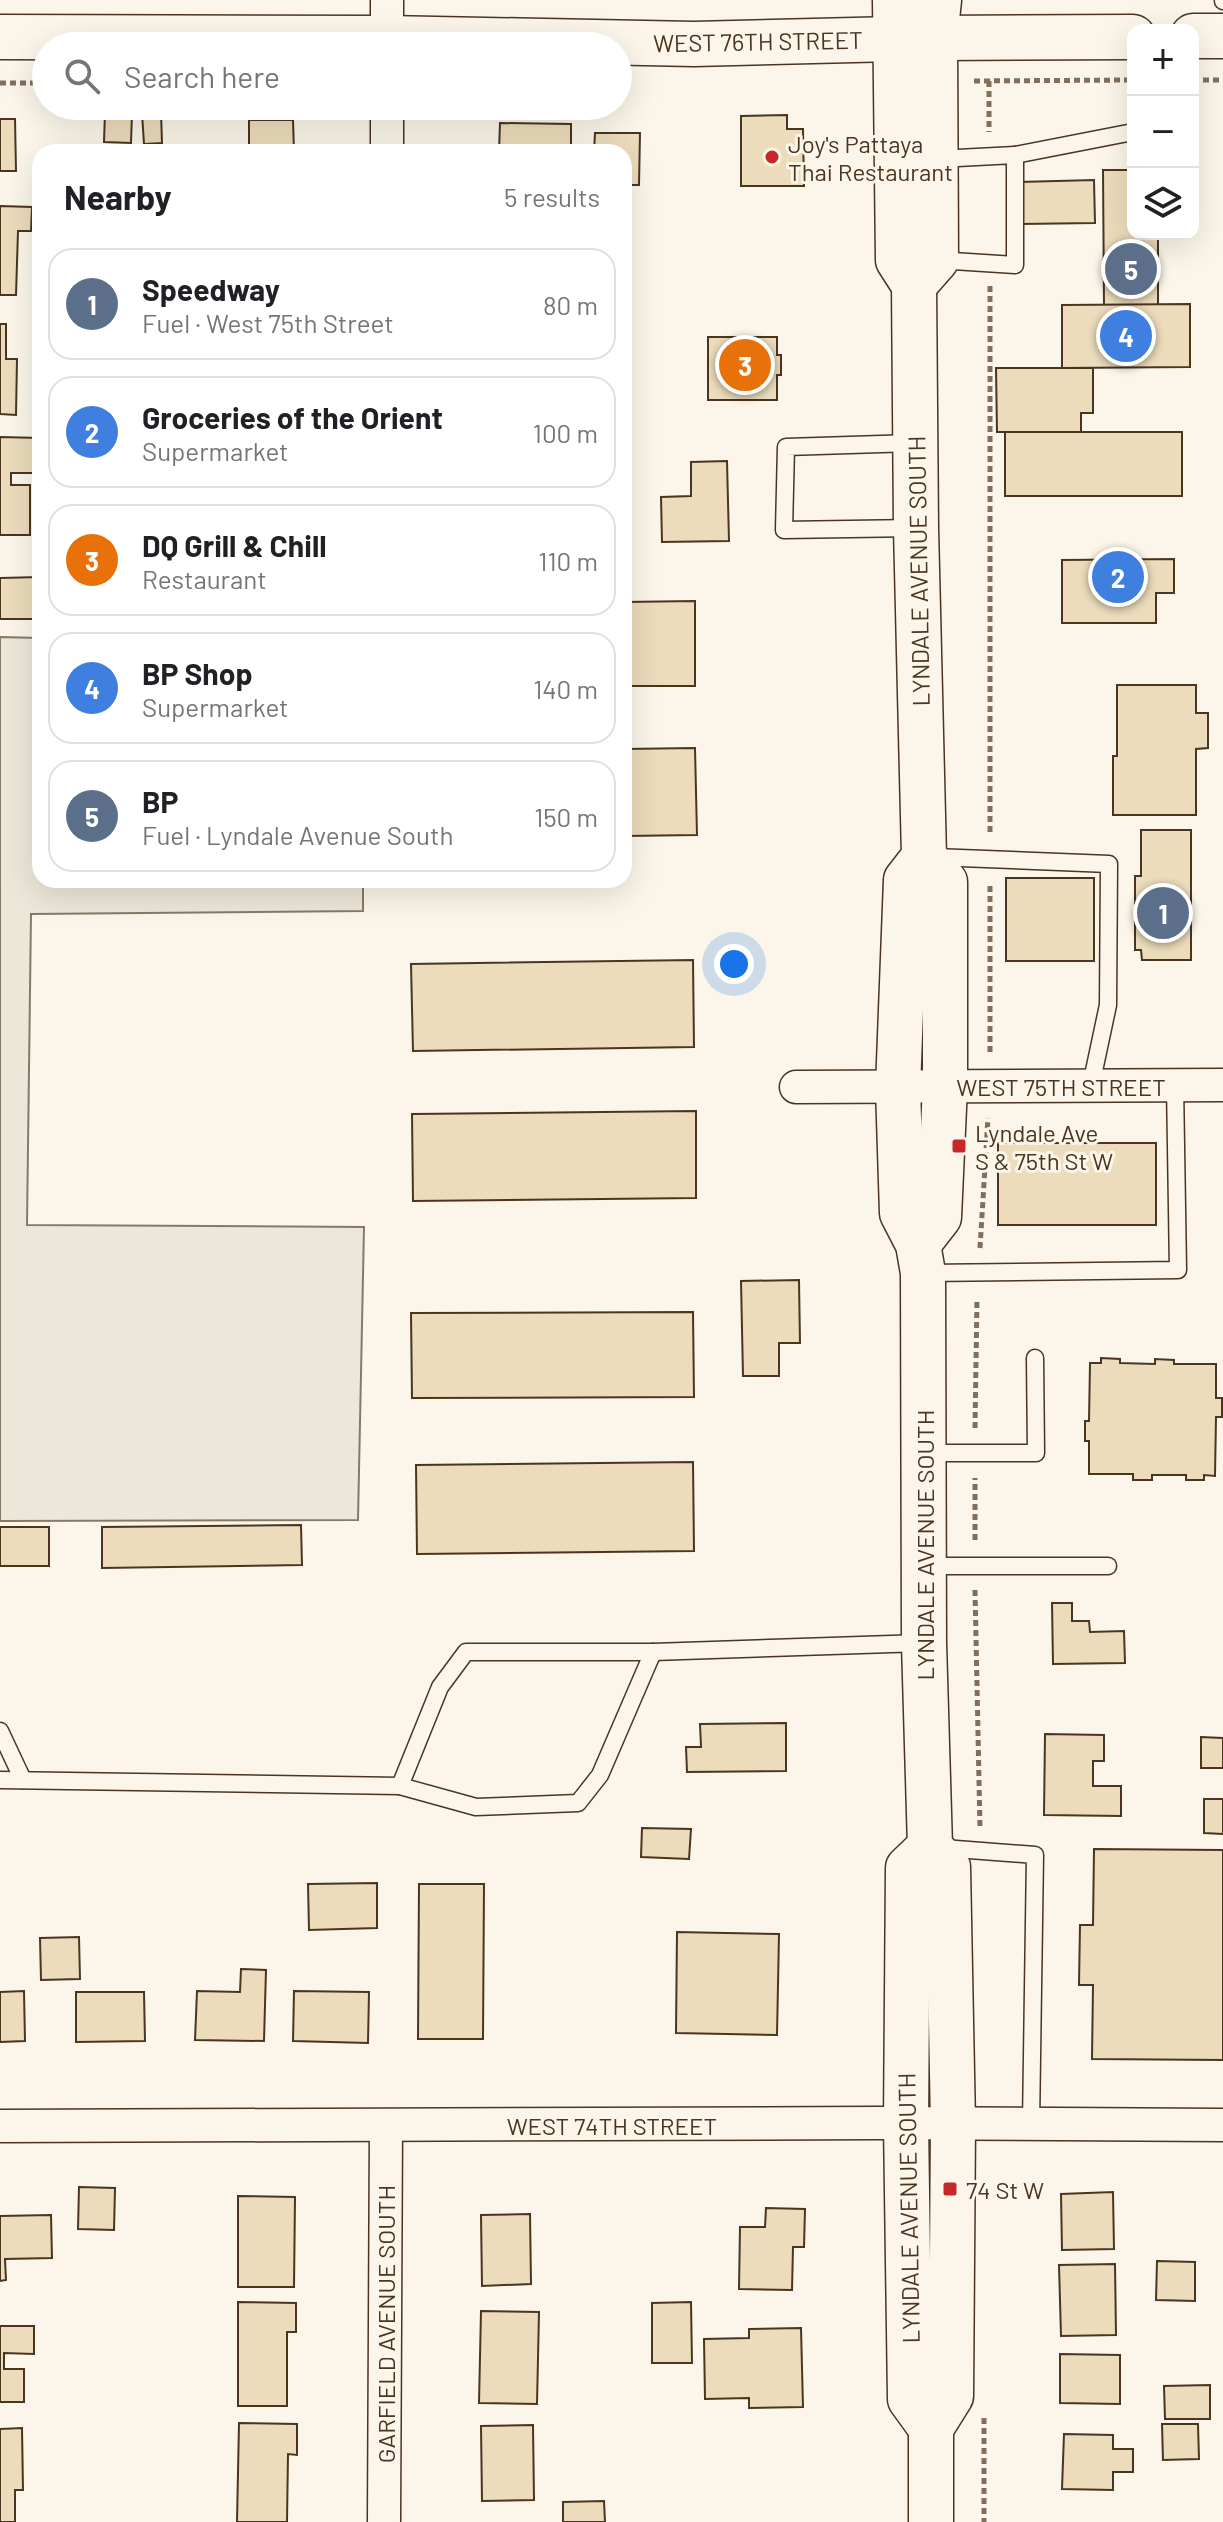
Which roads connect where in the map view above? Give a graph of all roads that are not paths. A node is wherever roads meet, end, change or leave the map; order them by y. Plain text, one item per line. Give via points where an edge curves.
1 (916, 19) edge
2 (387, 28) edge
3 (215, 32) edge
4 (464, 32) edge
5 (32, 36) edge
6 (1199, 36) edge
7 (1223, 36) edge
8 (0, 37) edge
9 (1127, 37) edge
10 (632, 41) edge
11 (387, 120) edge
12 (1127, 133) edge
13 (387, 144) edge
14 (1015, 155) junction
15 (935, 160) junction
16 (925, 273) junction
17 (915, 443) junction
18 (916, 528) junction
19 (924, 857) junction
20 (1091, 1085) junction
21 (1175, 1085) junction
22 (1223, 1085) edge
23 (945, 1086) junction
24 (796, 1087) dead end
25 (898, 1088) junction
26 (921, 1258) junction
27 (1035, 1358) dead end
28 (924, 1453) junction
29 (924, 1566) junction
30 (1108, 1566) dead end
31 (924, 1643) junction
32 (653, 1652) junction
33 (0, 1731) edge
34 (0, 1780) edge
35 (23, 1780) junction
36 (400, 1786) junction
37 (930, 1847) junction
38 (906, 2123) junction
39 (953, 2124) junction
40 (1031, 2124) junction
41 (1223, 2125) edge
42 (0, 2126) edge
43 (386, 2126) junction
44 (931, 2428) junction
45 (384, 2522) edge
46 (931, 2522) edge

1 - 9 main road, WEST 76TH STREET
1 - 10 main road, WEST 76TH STREET via 694,44
1 - 15 main road, LYNDALE AVENUE SOUTH
1 - 16 main road, LYNDALE AVENUE SOUTH via 898,260
2 - 3 main road, WEST 76TH STREET
2 - 4 main road, WEST 76TH STREET
5 - 8 main road, WEST 76TH STREET
6 - 7 main road
11 - 13 street
12 - 14 lane
14 - 15 lane
14 - 16 lane via 1015,265 989,263
15 - 16 main road, LYNDALE AVENUE SOUTH
16 - 17 main road, LYNDALE AVENUE SOUTH
17 - 18 main road, LYNDALE AVENUE SOUTH
17 - 18 lane via 786,447 784,530
18 - 19 main road, LYNDALE AVENUE SOUTH
19 - 20 lane via 1109,864 1108,1005
19 - 23 main road via 945,882
19 - 25 main road, LYNDALE AVENUE SOUTH via 906,880
20 - 21 street, WEST 75TH STREET
20 - 23 street, WEST 75TH STREET
21 - 22 street, WEST 75TH STREET
21 - 26 lane via 1178,1270 979,1273
23 - 25 street, WEST 75TH STREET
23 - 26 main road via 939,1217
24 - 25 street, WEST 75TH STREET
25 - 26 main road, LYNDALE AVENUE SOUTH via 902,1213
26 - 28 main road, LYNDALE AVENUE SOUTH
27 - 28 lane via 1036,1453
28 - 29 main road, LYNDALE AVENUE SOUTH
29 - 30 lane
29 - 31 main road, LYNDALE AVENUE SOUTH
31 - 32 lane
31 - 37 main road, LYNDALE AVENUE SOUTH
32 - 36 lane via 466,1652 440,1687
32 - 36 lane via 600,1775 578,1803 476,1807
33 - 35 lane
34 - 35 lane
35 - 36 lane
37 - 38 main road, LYNDALE AVENUE SOUTH via 908,1868
37 - 39 main road, LYNDALE AVENUE SOUTH via 948,1867
37 - 40 lane via 1035,1855
38 - 39 street, WEST 74TH STREET
38 - 43 street, WEST 74TH STREET
38 - 44 main road, LYNDALE AVENUE SOUTH via 910,2399
39 - 40 street, WEST 74TH STREET
39 - 44 main road, LYNDALE AVENUE SOUTH via 951,2396
40 - 41 street, WEST 74TH STREET
42 - 43 street, WEST 74TH STREET
43 - 45 street, GARFIELD AVENUE SOUTH
44 - 46 main road

